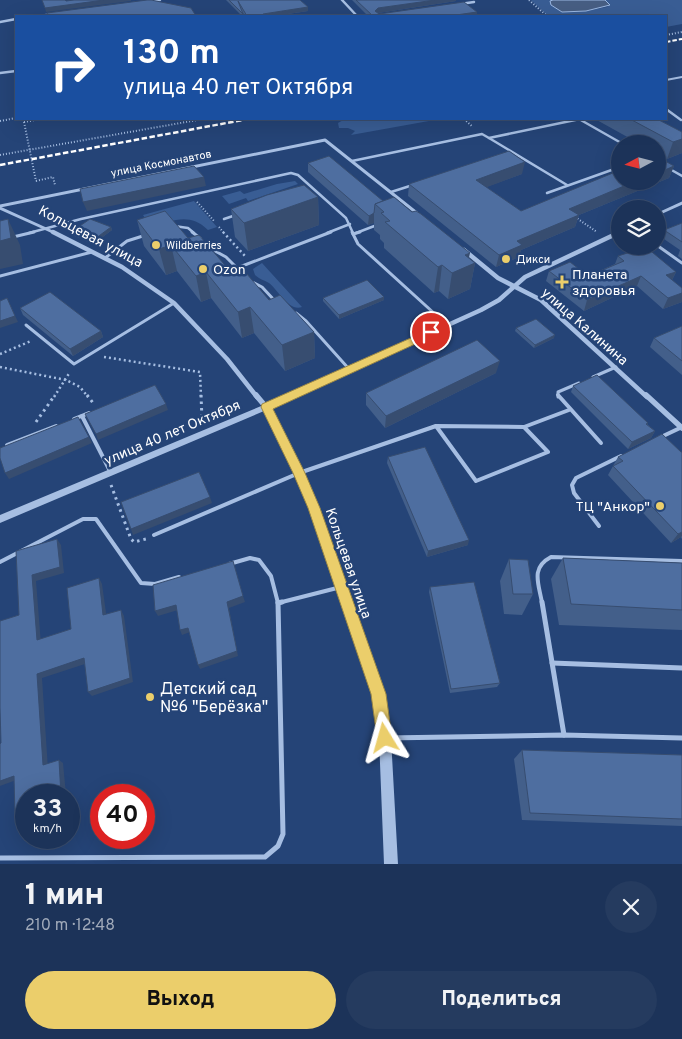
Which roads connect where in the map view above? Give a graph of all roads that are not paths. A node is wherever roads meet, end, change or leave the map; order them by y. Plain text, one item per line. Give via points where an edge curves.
1 (160, 0) edge
2 (342, 0) edge
3 (142, 2) edge
4 (474, 2) dead end
5 (455, 5) edge
6 (58, 14) edge
7 (48, 15) edge
8 (356, 15) edge
9 (15, 19) edge
10 (0, 22) edge
11 (15, 71) edge
12 (0, 73) edge
13 (682, 77) edge
14 (667, 80) edge
15 (667, 110) edge
16 (575, 120) edge
17 (582, 120) edge
18 (682, 120) edge
19 (611, 137) edge
20 (489, 138) junction
21 (512, 153) junction
22 (506, 154) edge
23 (352, 161) junction
24 (666, 167) edge
25 (611, 170) edge
26 (682, 176) edge
27 (418, 183) edge
28 (567, 185) junction
29 (314, 189) junction
30 (305, 192) edge
31 (391, 192) junction
32 (547, 193) dead end
33 (682, 203) edge
34 (0, 207) edge
35 (666, 210) edge
36 (414, 211) junction
37 (242, 213) edge
38 (405, 214) edge
39 (422, 217) edge
40 (224, 219) dead end
41 (350, 224) junction
42 (379, 224) edge
43 (173, 226) edge
44 (48, 229) junction
45 (149, 234) edge
46 (353, 234) junction
47 (611, 236) edge
48 (10, 237) edge
49 (460, 247) edge
50 (92, 252) junction
51 (666, 252) edge
52 (105, 258) junction
53 (682, 263) edge
54 (237, 268) junction
55 (241, 272) edge
56 (0, 276) edge
57 (244, 276) edge
58 (515, 286) junction
59 (174, 303) junction
60 (277, 304) edge
61 (288, 310) edge
62 (26, 325) dead end
63 (447, 325) junction
64 (616, 367) junction
65 (349, 369) junction
66 (591, 378) edge
67 (583, 382) edge
68 (266, 407) junction
69 (97, 410) edge
70 (569, 410) junction
71 (82, 416) junction
72 (66, 422) edge
73 (58, 425) edge
74 (436, 426) junction
75 (524, 427) junction
76 (682, 427) edge
77 (657, 439) edge
78 (601, 443) dead end
79 (7, 445) edge
80 (624, 455) edge
81 (299, 473) junction
82 (109, 474) junction
83 (0, 519) edge
84 (599, 526) dead end
85 (154, 535) road end
86 (0, 562) edge
87 (682, 562) edge
88 (221, 566) edge
89 (183, 576) edge
90 (341, 586) junction
91 (278, 603) junction
92 (552, 663) junction
93 (682, 668) edge
94 (564, 735) junction
95 (385, 738) junction
96 (682, 738) edge
97 (0, 858) edge
98 (391, 864) edge

1 - 3 street
2 - 8 street
4 - 5 street
6 - 7 street
9 - 10 street
11 - 12 street
13 - 14 lane
15 - 18 lane
16 - 20 lane
17 - 19 lane
20 - 21 lane
20 - 23 lane via 482,134
21 - 22 lane
21 - 28 lane
23 - 31 street
23 - 34 street, улица Космонавтов via 325,140
24 - 26 lane
25 - 28 lane
27 - 31 lane
28 - 32 lane
29 - 30 lane
29 - 41 lane
29 - 44 lane via 291,173
31 - 36 street
33 - 35 street
34 - 44 street, Кольцевая улица
36 - 38 lane
36 - 39 street
37 - 40 lane
41 - 46 lane
41 - 54 lane
42 - 46 lane
43 - 54 lane via 194,231 209,248 226,257
44 - 48 lane
44 - 50 street, Кольцевая улица
45 - 52 lane via 127,241
46 - 63 lane via 358,244
47 - 58 street, улица 40 лет Октября via 525,276
49 - 58 street, улица Калинина via 498,278
50 - 52 street, Кольцевая улица
50 - 56 lane
51 - 53 lane
52 - 59 street, Кольцевая улица
54 - 55 lane
57 - 60 lane via 265,289
58 - 63 street, улица 40 лет Октября via 500,300
58 - 64 street, улица Калинина via 541,300
59 - 62 lane via 74,364
59 - 68 street, Кольцевая улица via 227,359
61 - 65 lane via 306,321
63 - 65 street, улица 40 лет Октября
64 - 66 lane
64 - 76 street, улица Калинина
65 - 68 street, улица 40 лет Октября
67 - 70 lane via 558,392 558,397
68 - 81 street, Кольцевая улица
68 - 82 street, улица 40 лет Октября
69 - 71 lane
70 - 75 lane
70 - 78 lane
71 - 72 lane
71 - 82 lane
73 - 79 lane
74 - 75 lane
74 - 75 lane via 476,481 548,452
74 - 81 lane
76 - 77 lane
80 - 84 lane via 576,478 572,485 574,493
81 - 85 lane
81 - 90 street, Кольцевая улица
82 - 83 street, улица 40 лет Октября
86 - 89 lane via 90,517 96,519 141,583 155,584
87 - 92 lane via 551,557 541,562 537,571
88 - 91 lane via 255,558 262,561 275,585
90 - 91 lane
90 - 95 street, Кольцевая улица via 378,694
91 - 97 lane via 283,834 272,852 266,857
92 - 93 lane
92 - 94 lane
94 - 95 lane
94 - 96 lane
95 - 98 street, Кольцевая улица

